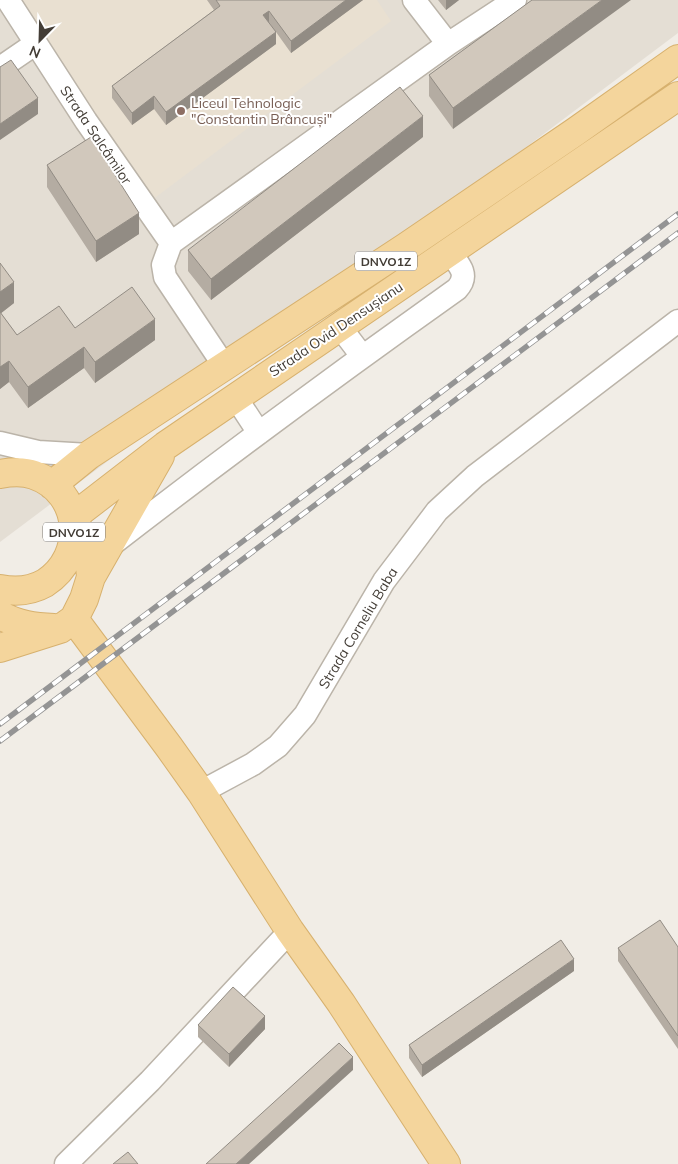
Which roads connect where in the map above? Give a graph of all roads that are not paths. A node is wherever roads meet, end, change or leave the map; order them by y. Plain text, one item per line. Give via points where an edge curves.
1 (8, 0) edge
2 (414, 0) edge
3 (515, 0) edge
4 (35, 44) junction
5 (448, 44) junction
6 (678, 59) edge
7 (0, 68) edge
8 (678, 96) edge
9 (171, 243) junction
10 (449, 252) junction
11 (678, 322) edge
12 (340, 327) junction
13 (362, 356) junction
14 (225, 367) junction
15 (236, 398) junction
16 (259, 433) junction
17 (0, 443) edge
18 (165, 446) junction
19 (89, 455) junction
20 (5, 468) edge
21 (52, 485) junction
22 (73, 519) junction
23 (107, 549) junction
24 (91, 577) junction
25 (0, 589) edge
26 (0, 615) edge
27 (67, 624) junction
28 (0, 648) edge
29 (201, 792) junction
30 (290, 931) junction
31 (66, 1164) edge
32 (446, 1164) edge

1 - 4 street, Strada Salcâmilor
2 - 5 street
3 - 5 street
4 - 7 street
4 - 9 street, Strada Salcâmilor
5 - 9 street
6 - 14 main road, Strada Ovid Densușianu / DNVO1Z via 414,242
8 - 10 main road, Strada Ovid Densușianu / DNVO1Z
9 - 14 street via 163,265 165,277
10 - 12 main road, Strada Ovid Densușianu / DNVO1Z
10 - 13 street via 462,269 464,279 461,285
11 - 29 street, Strada Corneliu Baba via 475,476 437,511 384,581 304,715 278,746 253,764
12 - 13 street
12 - 15 main road, Strada Ovid Densușianu / DNVO1Z
13 - 16 street
14 - 19 main road, Strada Ovid Densușianu / DNVO1Z
15 - 16 street
15 - 18 main road, Strada Ovid Densușianu / DNVO1Z
16 - 23 street
17 - 19 street via 38,452
18 - 22 main road, Strada Ovid Densușianu / DNVO1Z
18 - 23 main road
19 - 21 main road, Strada Ovid Densușianu / DNVO1Z
20 - 21 main road, DNVO1Z via 34,475
21 - 22 main road, DNVO1Z via 65,499
22 - 24 main road via 88,544
22 - 25 main road, DNVO1Z via 71,552 53,577 40,586 25,590
23 - 24 main road
24 - 27 main road via 84,599
26 - 27 main road via 29,627
27 - 28 main road
27 - 29 main road via 169,746
29 - 30 main road
30 - 31 street via 150,1081
30 - 32 main road

